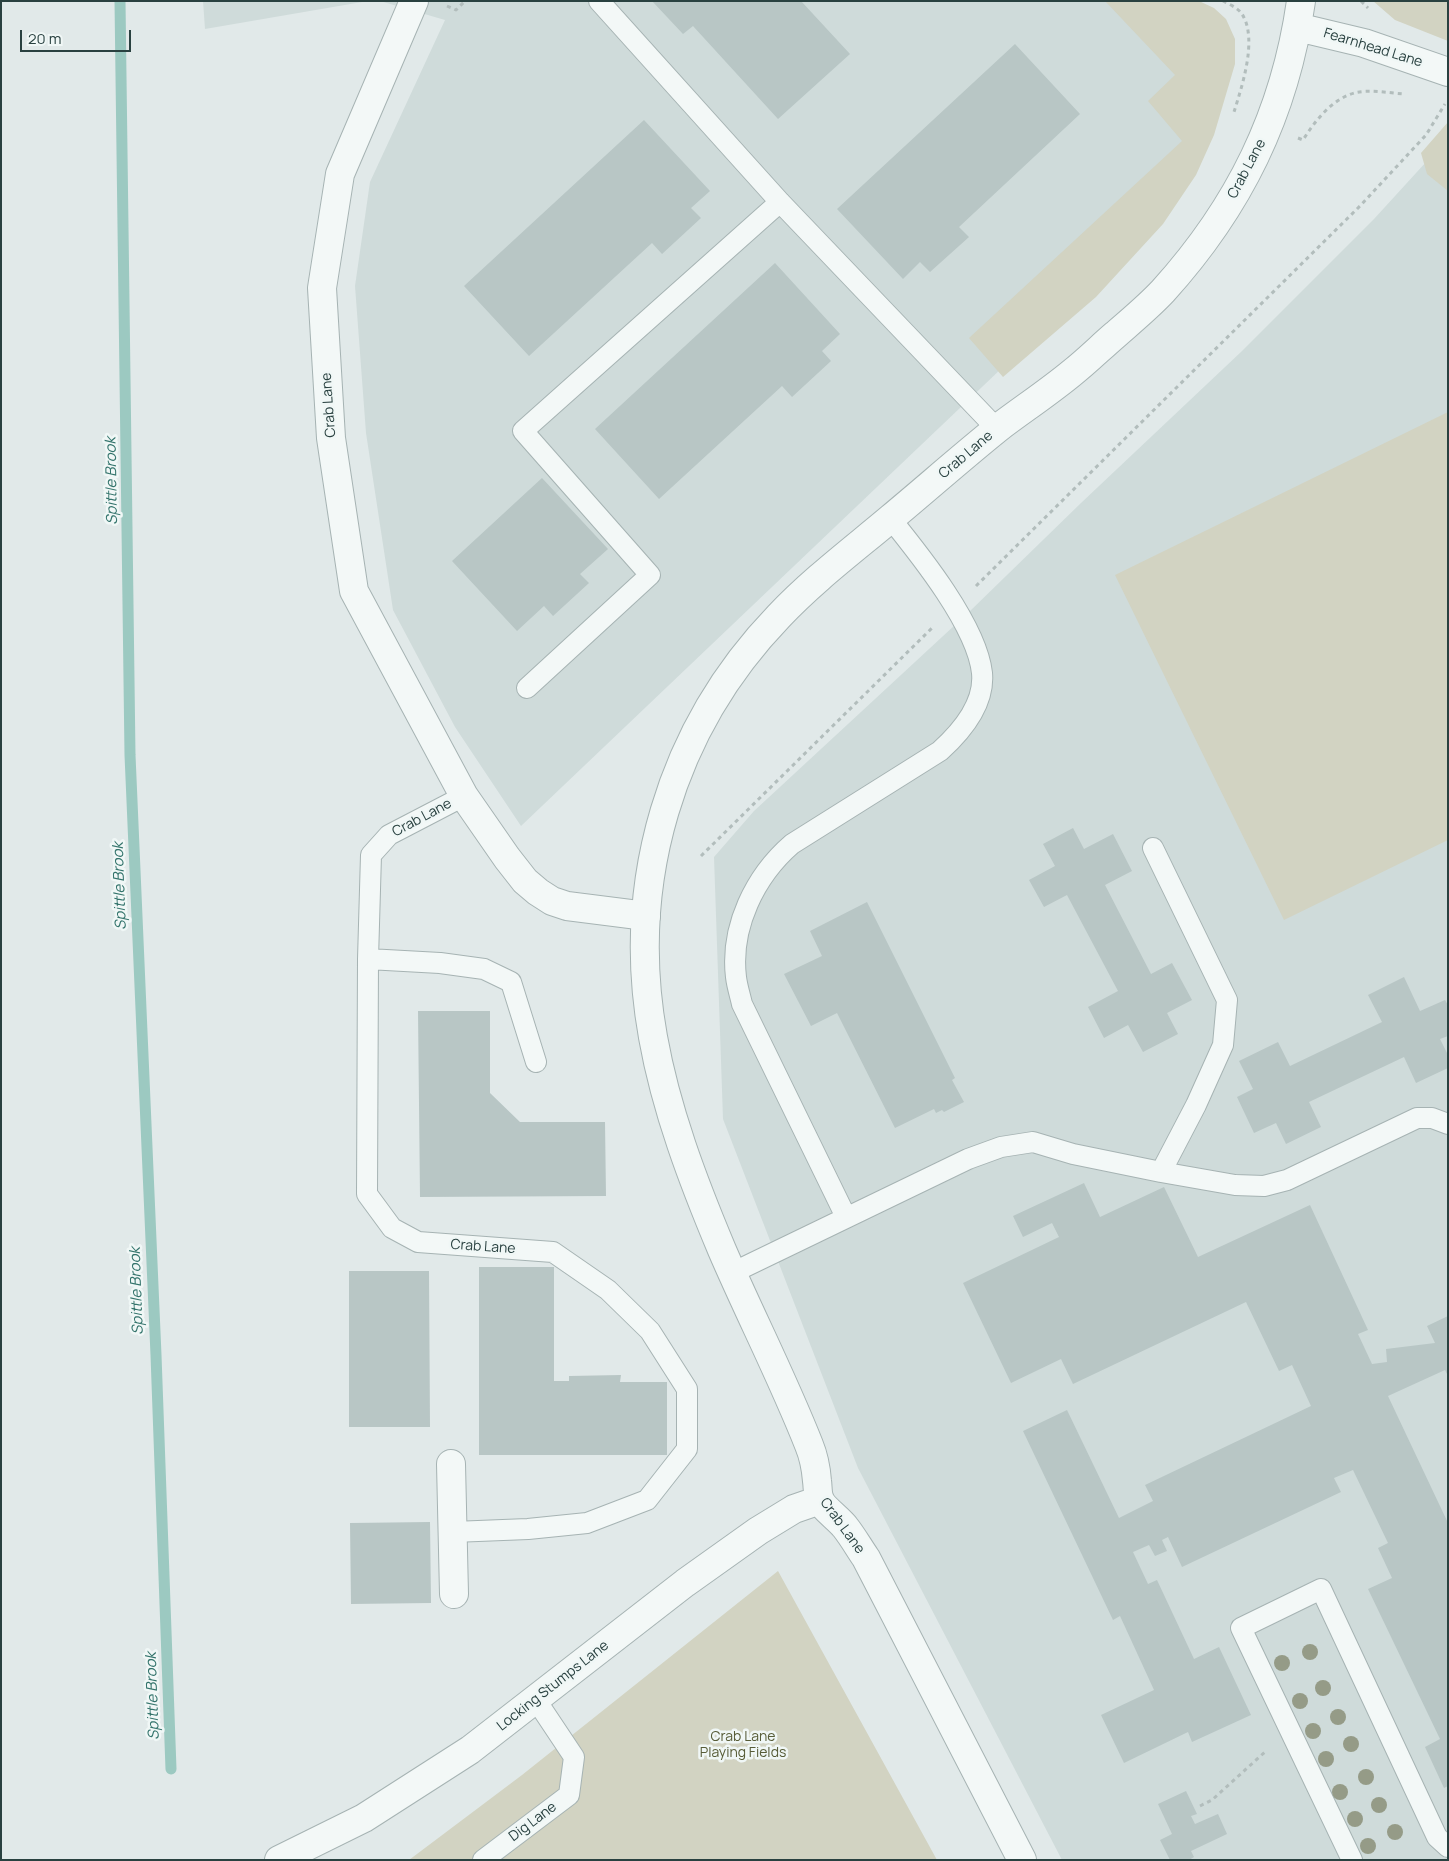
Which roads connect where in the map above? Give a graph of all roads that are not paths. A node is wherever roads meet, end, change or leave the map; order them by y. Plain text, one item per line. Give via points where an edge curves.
1 (414, 1) edge
2 (600, 1) edge
3 (1299, 14) edge
4 (1448, 72) edge
5 (780, 202) junction
6 (997, 429) junction
7 (890, 518) junction
8 (527, 688) dead end
9 (464, 796) junction
10 (1153, 848) dead end
11 (646, 916) junction
12 (368, 959) junction
13 (536, 1062) dead end
14 (1448, 1124) edge
15 (1161, 1172) junction
16 (846, 1217) junction
17 (732, 1273) junction
18 (451, 1464) dead end
19 (820, 1500) junction
20 (453, 1532) junction
21 (454, 1594) dead end
22 (536, 1700) junction
23 (1448, 1847) edge
24 (279, 1860) edge
25 (483, 1860) edge
26 (1022, 1860) edge
27 (1352, 1860) edge

1 - 9 street, Crab Lane via 340,174 322,288 330,429 354,591
2 - 5 lane
3 - 4 street, Fearnhead Lane via 1364,43
3 - 6 street, Crab Lane via 1287,71 1269,126 1237,189 1200,248 1159,295 1074,371
5 - 6 lane
5 - 8 lane via 523,431 650,575
6 - 7 street, Crab Lane
7 - 11 street, Crab Lane via 779,616 720,691 685,754 668,797 650,876
7 - 16 lane via 963,620 982,673 979,696 956,737 940,751 778,856 754,891 735,952 742,1004
9 - 11 street, Crab Lane via 507,858 538,892 567,906
9 - 12 lane, Crab Lane via 389,835 371,855
10 - 15 lane via 1227,1000 1223,1045
11 - 17 street, Crab Lane via 646,990 665,1091 684,1154
12 - 13 lane via 484,969 511,982
12 - 20 lane, Crab Lane via 367,1194 392,1228 418,1242 553,1252 608,1290 650,1331 687,1389 686,1449 647,1500 587,1523
14 - 15 lane via 1432,1118 1416,1118 1287,1180 1264,1186 1235,1185
15 - 16 lane via 1073,1154 1033,1142 1001,1147 968,1159
16 - 17 lane
17 - 19 street, Crab Lane via 815,1459
18 - 20 street
19 - 22 street, Locking Stumps Lane via 794,1510 758,1531 685,1583
19 - 26 street, Crab Lane via 847,1529 866,1558
20 - 21 street
22 - 24 street, Locking Stumps Lane via 470,1750 364,1818
22 - 25 lane, Dig Lane via 574,1756 569,1795
23 - 27 lane via 1437,1837 1322,1589 1241,1628

